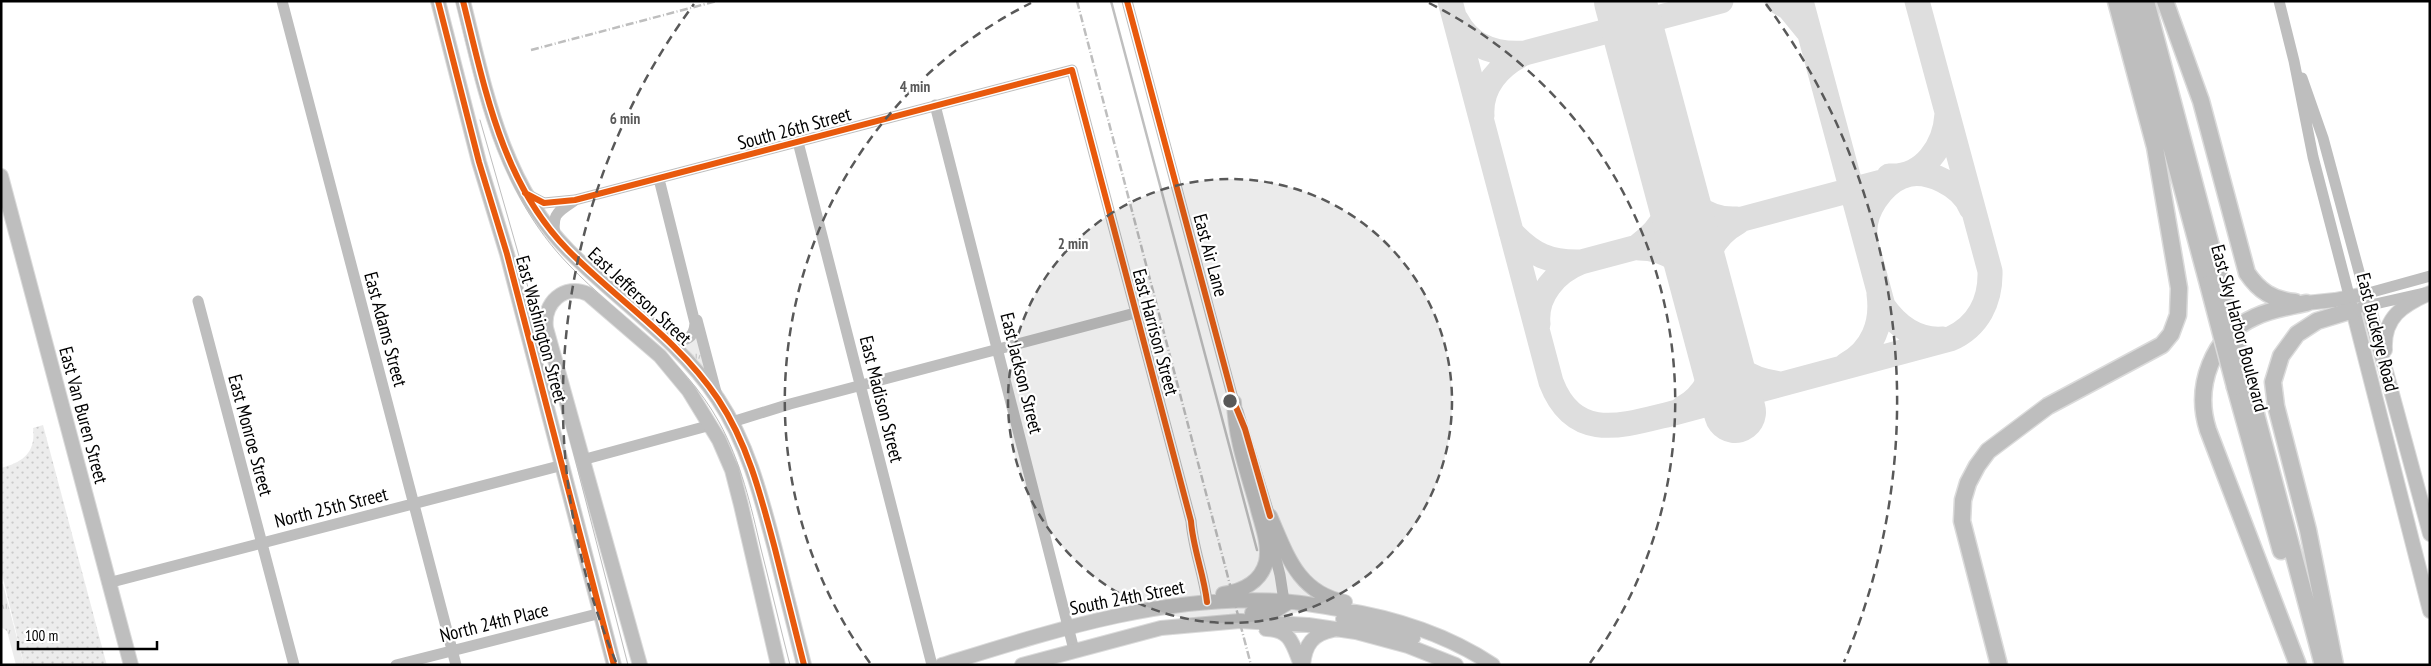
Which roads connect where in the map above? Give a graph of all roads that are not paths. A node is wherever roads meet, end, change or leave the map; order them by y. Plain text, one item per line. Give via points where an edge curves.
1 (282, 1) edge
2 (438, 1) edge
3 (463, 1) edge
4 (1127, 1) edge
5 (2116, 1) edge
6 (2132, 1) edge
7 (2146, 1) edge
8 (2165, 1) edge
9 (2279, 1) edge
10 (1072, 70) joint
11 (935, 105) junction
12 (798, 142) junction
13 (1, 176) edge
14 (659, 179) junction
15 (525, 193) junction
16 (575, 200) junction
17 (555, 237) junction
18 (507, 254) junction
19 (2430, 276) edge
20 (2214, 282) junction
21 (2430, 293) edge
22 (561, 294) joint
23 (198, 301) dead end
24 (2359, 302) junction
25 (2306, 303) junction
26 (693, 311) junction
27 (1135, 313) junction
28 (631, 331) junction
29 (664, 337) junction
30 (998, 350) junction
31 (2387, 376) junction
32 (861, 386) junction
33 (2241, 386) junction
34 (566, 399) junction
35 (718, 400) junction
36 (1234, 402) junction
37 (732, 422) junction
38 (711, 425) junction
39 (582, 460) junction
40 (563, 465) junction
41 (414, 504) junction
42 (1270, 516) junction
43 (2430, 534) edge
44 (262, 542) junction
45 (2426, 580) edge
46 (108, 583) junction
47 (1207, 599) junction
48 (1286, 603) junction
49 (2430, 611) edge
50 (601, 613) junction
51 (1068, 627) junction
52 (1161, 628) junction
53 (1336, 629) junction
54 (1129, 638) junction
55 (1457, 643) junction
56 (452, 650) junction
57 (1074, 650) junction
58 (1456, 664) edge
59 (131, 665) edge
60 (294, 665) edge
61 (396, 665) edge
62 (456, 665) edge
63 (614, 665) edge
64 (640, 665) edge
65 (778, 665) edge
66 (804, 665) edge
67 (932, 665) edge
68 (942, 665) edge
69 (1022, 665) edge
70 (1302, 665) edge
71 (1493, 665) edge
72 (1999, 665) edge
73 (2298, 665) edge
74 (2312, 665) edge
75 (2323, 665) edge
76 (2335, 665) edge

1 - 41 street, East Adams Street
2 - 18 main road, East Washington Street via 479,162
3 - 15 main road, East Jefferson Street via 502,144
4 - 36 street, East Air Lane
5 - 72 highway via 2155,147 2178,288 2178,316 2171,334 2162,345 2034,415 1988,451 1972,474 1963,500 1962,521
6 - 20 highway, East Sky Harbor Boulevard
7 - 20 highway, East Sky Harbor Boulevard
8 - 25 highway via 2201,101 2248,273 2260,290 2273,298
9 - 24 street, East Buckeye Road via 2294,61 2320,126
10 - 11 street, South 26th Street
10 - 27 street, East Harrison Street
11 - 12 street, South 26th Street
11 - 30 street, East Jackson Street
12 - 14 street, South 26th Street
12 - 32 street, East Madison Street
13 - 46 main road, East Van Buren Street
14 - 16 street, South 26th Street
14 - 26 street, East Jefferson Street
15 - 16 street, South 26th Street via 544,203
15 - 17 main road, East Jefferson Street
16 - 17 street, South 26th Street via 554,218
17 - 28 main road, East Jefferson Street via 563,252 602,289
17 - 29 main road, East Jefferson Street
18 - 34 main road via 521,282 546,366
18 - 40 main road, East Washington Street
19 - 24 street
20 - 33 highway, East Sky Harbor Boulevard, bridge
21 - 24 street
21 - 31 main road via 2405,304 2389,322 2385,339
22 - 28 main road, East Jefferson Street via 575,291 588,294
22 - 34 main road, East Washington Street via 549,307 545,320
23 - 44 street, East Monroe Street
24 - 25 main road
24 - 31 main road, East Buckeye Road
24 - 45 main road, East Buckeye Road
24 - 76 highway via 2297,334 2281,356 2274,382 2275,400 2308,530
25 - 73 highway via 2260,314 2229,335 2212,360 2203,398 2208,430
26 - 29 street, East Jefferson Street via 695,329 690,338 681,342
26 - 35 street, East Jefferson Street
27 - 30 street
27 - 47 street, East Harrison Street via 1191,521
28 - 38 main road, East Jefferson Street via 666,363
29 - 35 main road, East Jefferson Street via 700,374
30 - 32 street
30 - 51 street, East Jackson Street
31 - 43 main road, East Buckeye Road
32 - 37 street
32 - 67 street, East Madison Street
33 - 74 highway, East Sky Harbor Boulevard
33 - 75 highway, East Sky Harbor Boulevard
34 - 39 main road, East Washington Street
35 - 37 main road, East Jefferson Street
36 - 42 street, East Air Lane
36 - 47 main road via 1235,425 1266,539 1266,561 1260,574 1242,590
36 - 48 street, East Air Lane
37 - 66 main road, East Jefferson Street via 761,495
38 - 39 street
38 - 65 main road, East Jefferson Street via 732,470
39 - 64 main road, East Washington Street
40 - 41 street, North 25th Street
40 - 50 main road, East Washington Street
41 - 44 street, North 25th Street
41 - 56 street, East Adams Street
42 - 48 street, East Air Lane via 1285,574
42 - 55 main road via 1295,569 1316,592 1425,622
44 - 46 street, North 25th Street
44 - 60 street, East Monroe Street
45 - 49 main road, East Buckeye Road
46 - 59 main road, East Van Buren Street
47 - 48 main road, South 24th Street
47 - 51 main road, South 24th Street
48 - 52 main road via 1267,613 1207,615 1170,622
48 - 55 main road, South 24th Street via 1383,617
48 - 58 main road via 1300,612 1371,625 1419,640 1436,648
50 - 56 street, North 24th Place
50 - 63 main road, East Washington Street
51 - 57 street, East Jackson Street
51 - 68 main road, South 24th Street
52 - 53 main road, South 24th Street via 1240,621 1308,624
52 - 54 main road, South 24th Street
53 - 58 main road, South 24th Street via 1399,643
53 - 70 main road via 1312,639
54 - 57 main road, South 24th Street
54 - 70 main road via 1223,629 1280,630 1289,638
55 - 71 main road, South 24th Street
56 - 61 street, North 24th Place
56 - 62 street, East Adams Street
57 - 69 main road, South 24th Street

